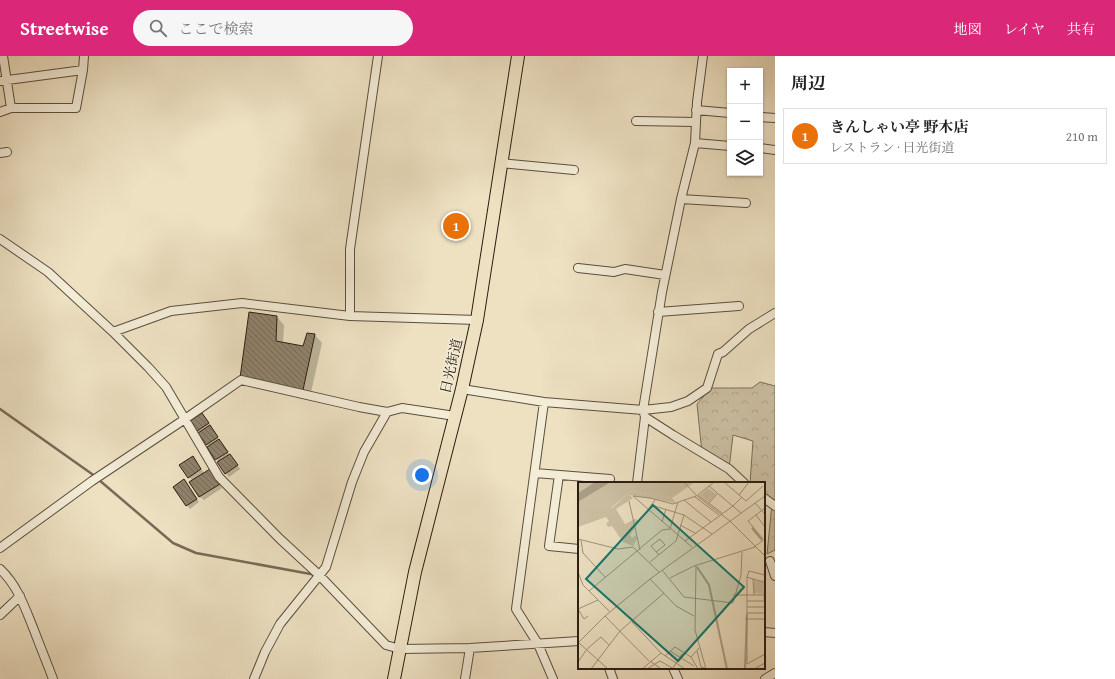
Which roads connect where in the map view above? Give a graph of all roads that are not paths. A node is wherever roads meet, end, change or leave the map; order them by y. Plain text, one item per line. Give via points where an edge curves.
1 (3, 56) edge
2 (84, 56) edge
3 (378, 56) edge
4 (518, 56) edge
5 (703, 56) edge
6 (83, 70) junction
7 (3, 81) edge
8 (12, 108) junction
9 (696, 110) junction
10 (0, 112) edge
11 (727, 113) edge
12 (763, 117) edge
13 (775, 118) edge
14 (636, 121) dead end
15 (696, 122) junction
16 (695, 143) junction
17 (727, 146) edge
18 (763, 148) edge
19 (775, 150) edge
20 (501, 163) junction
21 (574, 170) dead end
22 (680, 200) junction
23 (746, 204) dead end
24 (0, 239) edge
25 (578, 268) dead end
26 (665, 275) junction
27 (739, 306) dead end
28 (658, 312) junction
29 (775, 313) edge
30 (350, 316) junction
31 (477, 320) junction
32 (113, 332) junction
33 (462, 389) junction
34 (544, 402) junction
35 (387, 412) junction
36 (644, 413) junction
37 (455, 416) junction
38 (185, 419) junction
39 (534, 473) junction
40 (559, 475) junction
41 (609, 482) edge
42 (637, 482) edge
43 (743, 482) edge
44 (765, 499) edge
45 (775, 506) edge
46 (0, 548) edge
47 (578, 549) edge
48 (770, 561) dead end
49 (0, 569) edge
50 (319, 576) junction
51 (775, 576) edge
52 (20, 596) junction
53 (0, 614) edge
54 (765, 632) edge
55 (775, 633) edge
56 (578, 641) edge
57 (538, 644) junction
58 (470, 648) junction
59 (400, 649) junction
60 (609, 669) edge
61 (673, 669) edge
62 (775, 673) edge
63 (53, 679) edge
64 (254, 679) edge
65 (394, 679) edge
66 (465, 679) edge
67 (553, 679) edge
68 (614, 679) edge
69 (678, 679) edge
70 (765, 679) edge

1 - 7 street
2 - 6 street
3 - 30 street via 350,249
4 - 20 highway, 日光街道
5 - 9 street
6 - 7 street
6 - 8 street via 76,108
7 - 8 street
8 - 10 street
9 - 11 street
9 - 15 street
12 - 13 street
14 - 15 street
15 - 16 street
16 - 17 street
16 - 22 street
18 - 19 street
20 - 21 street
20 - 31 highway, 日光街道
22 - 23 street
22 - 26 street
24 - 32 street via 48,272
25 - 26 street via 614,272 625,269
26 - 28 street
27 - 28 street
28 - 36 street
29 - 36 street via 749,329 718,354 706,388 688,401
30 - 31 street
30 - 32 street via 242,303 171,311
31 - 33 highway, 日光街道
32 - 38 street via 166,387
33 - 34 street
33 - 37 highway, 日光街道
34 - 36 street
34 - 39 street
35 - 37 street via 402,408
35 - 38 street via 241,380
35 - 50 street via 364,452 326,567
36 - 42 street
36 - 43 street via 673,435 729,469
37 - 59 highway, 日光街道 via 414,572
38 - 46 street via 92,481
38 - 50 street via 219,477
39 - 40 street
39 - 57 street via 516,610
40 - 41 street via 610,479
40 - 47 street via 550,546
44 - 45 street
48 - 51 street
49 - 52 street
50 - 59 street via 386,645
50 - 64 street via 280,624
52 - 53 street
52 - 63 street
54 - 55 street
56 - 57 street
57 - 58 street
57 - 67 street
58 - 59 street
58 - 66 street
59 - 65 highway, 日光街道
60 - 68 street
61 - 69 street
62 - 70 street

